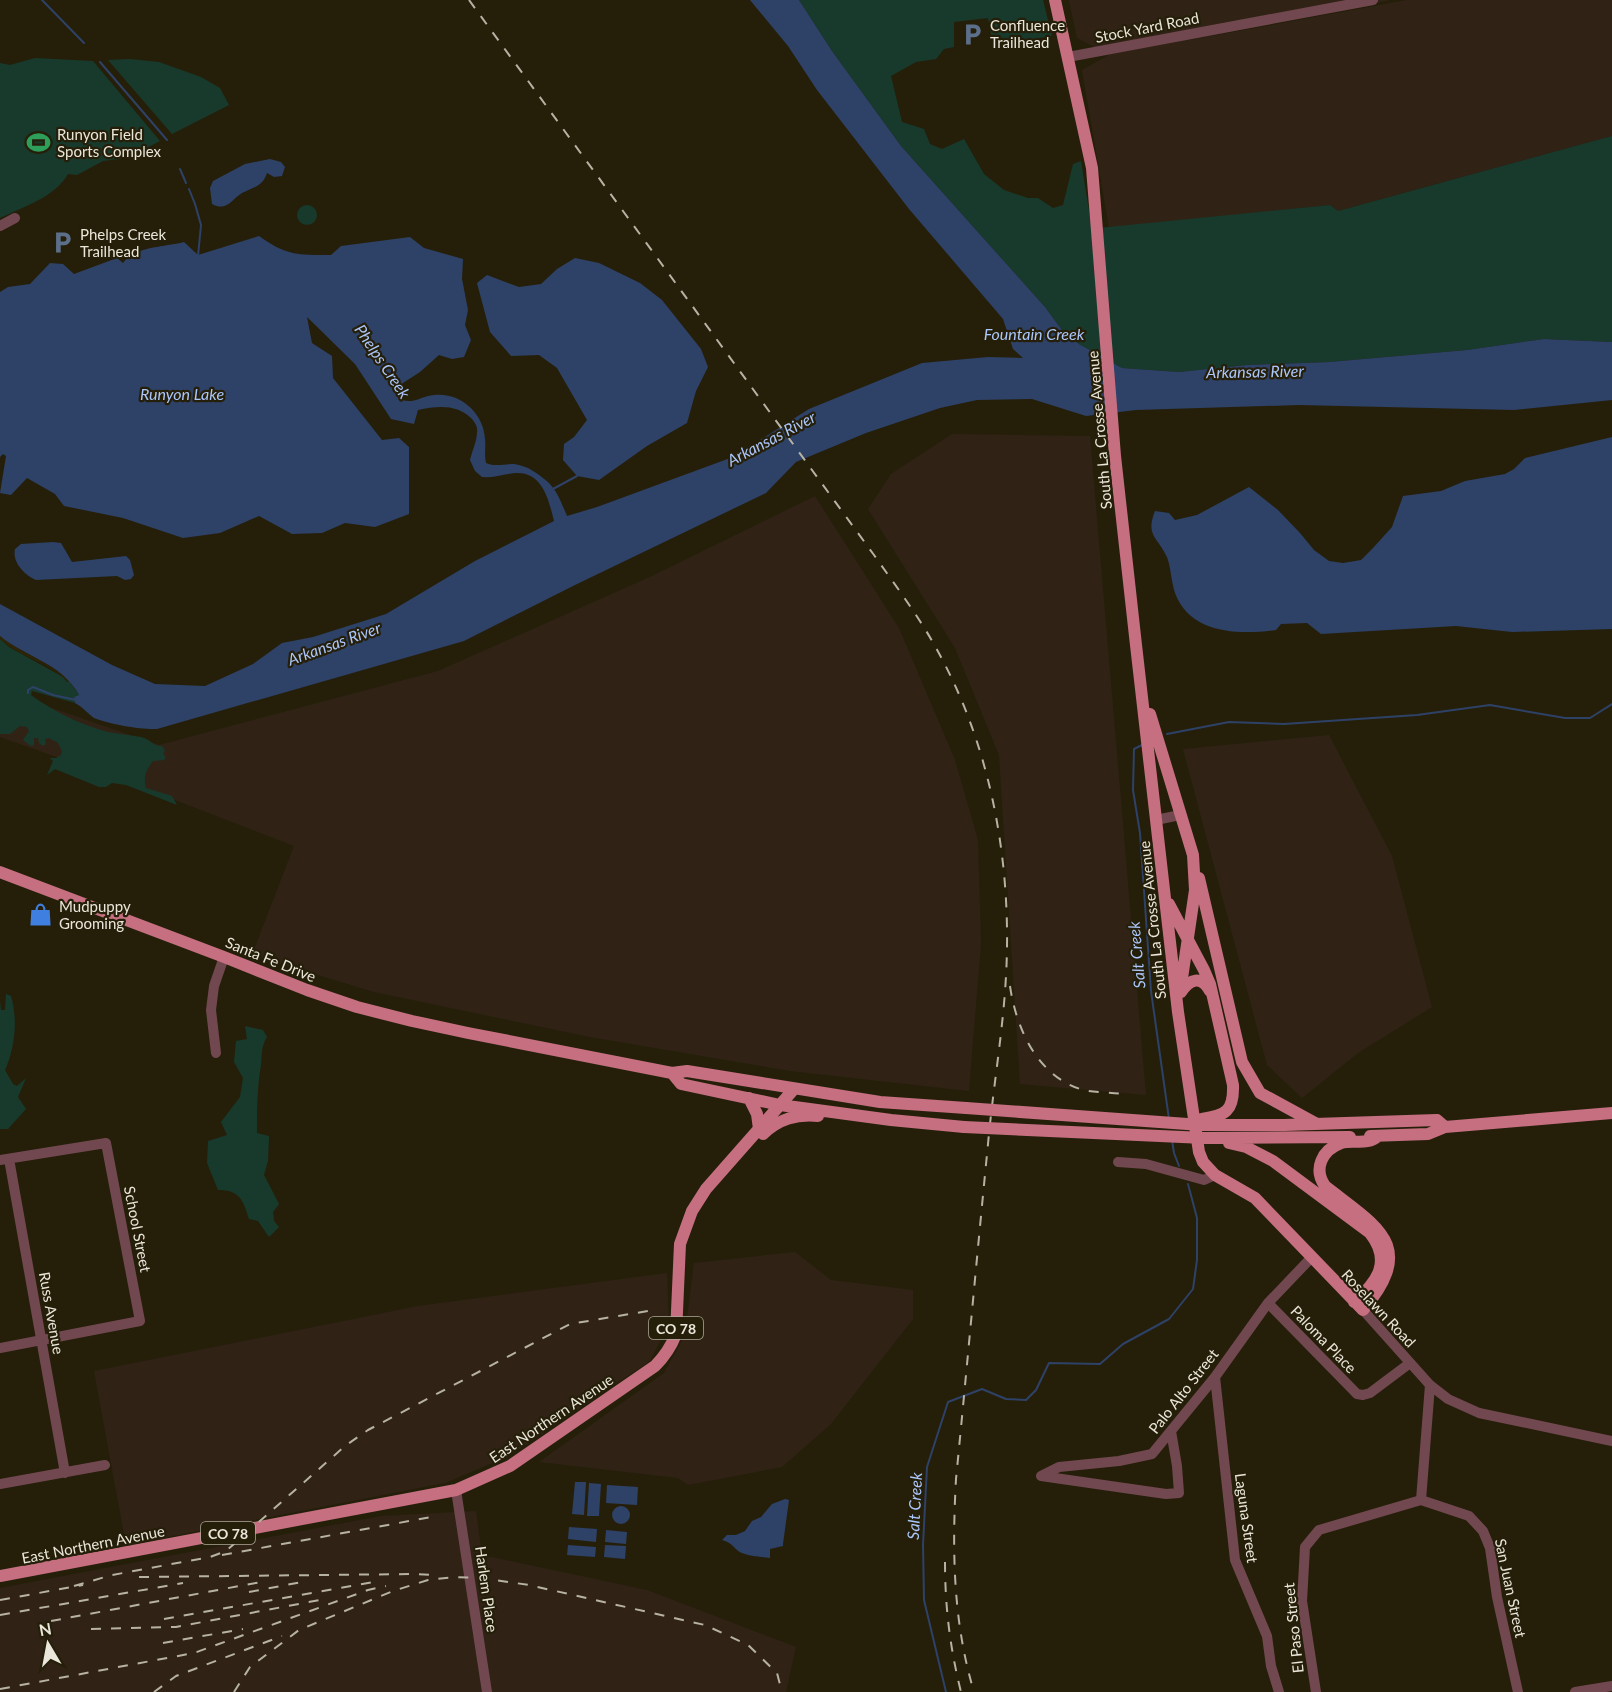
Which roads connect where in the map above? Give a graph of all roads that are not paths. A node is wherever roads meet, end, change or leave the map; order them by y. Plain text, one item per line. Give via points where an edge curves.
1 (1055, 0) edge
2 (1373, 0) edge
3 (1068, 57) junction
4 (15, 218) dead end
5 (0, 226) edge
6 (1140, 682) junction
7 (1180, 815) junction
8 (1156, 820) junction
9 (1193, 855) junction
10 (0, 872) edge
11 (1165, 898) junction
12 (1188, 940) junction
13 (224, 957) junction
14 (1180, 993) junction
15 (1211, 993) junction
16 (1178, 1012) junction
17 (216, 1053) dead end
18 (672, 1074) junction
19 (794, 1089) junction
20 (749, 1098) junction
21 (780, 1105) junction
22 (1193, 1109) joint
23 (1612, 1113) edge
24 (882, 1119) junction
25 (1201, 1122) junction
26 (1317, 1124) junction
27 (1445, 1127) junction
28 (759, 1129) junction
29 (1378, 1136) junction
30 (1204, 1138) junction
31 (4, 1160) edge
32 (730, 1162) junction
33 (1118, 1162) dead end
34 (1215, 1175) junction
35 (1311, 1258) junction
36 (1268, 1303) junction
37 (1358, 1306) junction
38 (41, 1340) junction
39 (0, 1348) edge
40 (1410, 1363) junction
41 (1215, 1377) junction
42 (1430, 1385) junction
43 (1171, 1431) junction
44 (1612, 1441) edge
45 (105, 1465) dead end
46 (65, 1473) junction
47 (0, 1484) edge
48 (456, 1490) junction
49 (1421, 1500) junction
50 (0, 1576) edge
51 (1612, 1686) edge
52 (487, 1692) edge
53 (1279, 1692) edge
54 (1316, 1692) edge
55 (1518, 1692) edge
56 (1575, 1692) edge

1 - 3 main road, South La Crosse Avenue
2 - 3 street, Stock Yard Road
3 - 6 main road, South La Crosse Avenue via 1092,168 1115,456
4 - 5 street
6 - 7 main road, South La Crosse Avenue
6 - 8 main road, South La Crosse Avenue
7 - 8 street
7 - 9 main road, South La Crosse Avenue
8 - 11 main road, South La Crosse Avenue
9 - 12 main road, South La Crosse Avenue via 1195,890
9 - 26 main road via 1242,1062 1260,1093
10 - 13 main road, Santa Fe Drive
11 - 12 main road
11 - 16 main road, South La Crosse Avenue
12 - 14 main road, South La Crosse Avenue
12 - 15 main road
13 - 17 street via 211,1010
13 - 18 main road, Santa Fe Drive via 307,990 412,1022
14 - 15 main road via 1196,979 1206,984
14 - 16 main road, South La Crosse Avenue
15 - 25 main road via 1233,1096 1230,1107 1221,1116
16 - 22 main road, South La Crosse Avenue
18 - 19 main road via 687,1071
18 - 20 main road via 681,1084
19 - 21 main road, East Northern Avenue / CO 78
19 - 25 main road, bridge via 880,1102 1147,1122
20 - 21 main road
20 - 28 main road
21 - 24 main road
21 - 28 main road, East Northern Avenue / CO 78
22 - 34 main road, Roselawn Road via 1199,1152
23 - 27 main road
24 - 30 main road, bridge via 964,1127
24 - 32 main road via 876,1123 788,1117 773,1124
25 - 26 main road
26 - 27 main road via 1437,1120
27 - 29 main road via 1428,1134
28 - 32 main road, East Northern Avenue / CO 78
29 - 30 main road
29 - 37 main road via 1372,1142 1342,1143 1326,1152 1319,1167 1325,1186 1375,1225 1386,1243 1386,1278 1376,1295
30 - 37 main road via 1246,1147 1273,1161 1370,1233 1380,1251 1381,1264 1377,1278
31 - 38 street, Russ Avenue
31 - 38 street, School Street via 106,1143 140,1322
32 - 48 main road, East Northern Avenue / CO 78 via 706,1189 684,1231 676,1334 665,1355 655,1366 510,1466
33 - 34 street via 1146,1164 1204,1180
34 - 35 main road, Roselawn Road via 1256,1198
35 - 36 street, Palo Alto Street
35 - 37 main road, Roselawn Road
36 - 40 street, Paloma Place via 1354,1392 1374,1391
36 - 41 street, Palo Alto Street
37 - 40 street, Roselawn Road
38 - 39 street
38 - 46 street, Russ Avenue
40 - 42 street, Roselawn Road
41 - 43 street, Palo Alto Street
41 - 53 street, Laguna Street via 1235,1560 1267,1636 1270,1666
42 - 44 street, Roselawn Road via 1448,1399 1479,1413
42 - 49 street
43 - 43 street, Palo Alto Street via 1179,1493 1041,1476 1059,1467 1152,1455
45 - 46 street
46 - 47 street
48 - 50 main road, East Northern Avenue / CO 78
48 - 52 street, Harlem Place
49 - 54 street, El Paso Street via 1319,1530 1305,1547 1302,1601
49 - 55 street, San Juan Street via 1469,1516 1483,1530 1490,1548
51 - 56 street

